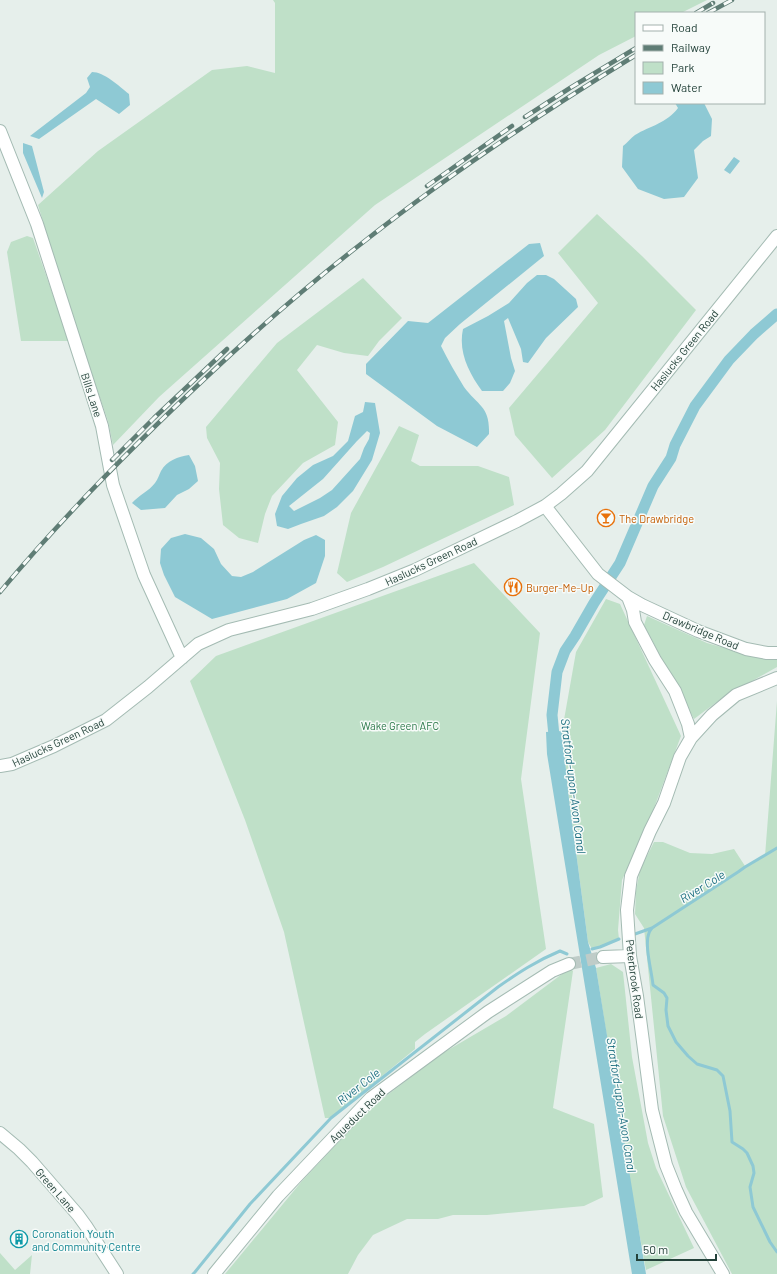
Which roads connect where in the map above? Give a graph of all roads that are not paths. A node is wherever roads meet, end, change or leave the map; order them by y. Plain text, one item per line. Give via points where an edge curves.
1 (0, 132) edge
2 (777, 236) edge
3 (546, 506) junction
4 (628, 597) junction
5 (777, 653) edge
6 (182, 658) junction
7 (777, 678) edge
8 (691, 738) junction
9 (0, 766) edge
10 (630, 956) junction
11 (603, 958) tunnel mouth
12 (569, 964) tunnel mouth
13 (0, 1133) edge
14 (117, 1274) edge
15 (214, 1274) edge
16 (723, 1274) edge

1 - 6 street, Bills Lane via 37,224 102,426 113,485 144,575
2 - 3 street, Haslucks Green Road via 587,471
3 - 4 street, Drawbridge Road via 598,574
3 - 6 street, Haslucks Green Road via 415,570 312,609 229,630 198,644
4 - 5 street, Drawbridge Road via 698,631 746,649
4 - 8 street via 635,622 675,691
6 - 9 street, Haslucks Green Road via 106,720 54,746 12,764
7 - 8 street, Peterbrook Road via 736,696 712,715
8 - 10 street, Peterbrook Road via 680,757 664,803 631,876 627,910
10 - 11 street
10 - 16 street, Peterbrook Road via 652,1110 666,1165 686,1212
12 - 15 street, Aqueduct Road via 552,971 488,1012 371,1098 278,1196
13 - 14 street, Green Lane via 32,1162 78,1215

